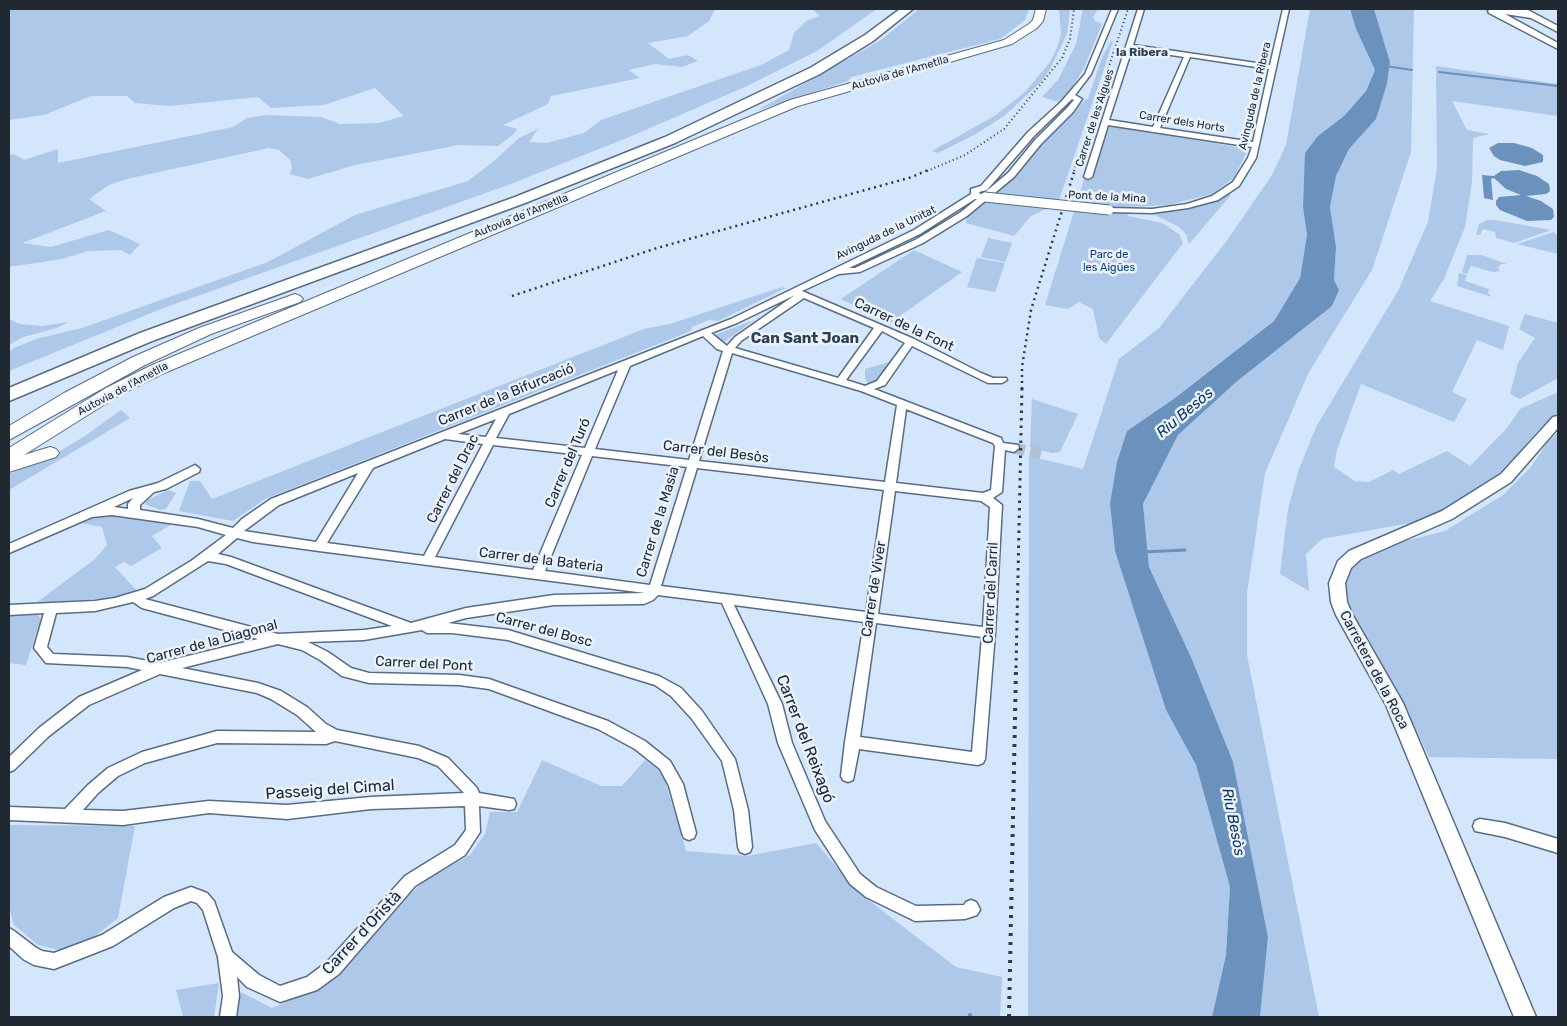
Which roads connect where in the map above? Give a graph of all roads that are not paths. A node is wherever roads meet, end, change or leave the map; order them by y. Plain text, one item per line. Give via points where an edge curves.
1 (890, 9) edge
2 (907, 9) edge
3 (1034, 9) edge
4 (1041, 9) edge
5 (1115, 9) edge
6 (1141, 9) edge
7 (1286, 9) edge
8 (1489, 10) edge
9 (1516, 10) edge
10 (1506, 16) junction
11 (1558, 28) edge
12 (1558, 46) edge
13 (1130, 47) junction
14 (1188, 55) junction
15 (1273, 67) junction
16 (1071, 96) junction
17 (1105, 122) junction
18 (1156, 129) junction
19 (1256, 145) junction
20 (1088, 177) dead end
21 (1236, 184) joint
22 (987, 191) junction
23 (1001, 198) joint
24 (830, 273) junction
25 (797, 293) junction
26 (313, 294) junction
27 (880, 326) junction
28 (704, 332) junction
29 (911, 341) junction
30 (207, 348) junction
31 (728, 350) junction
32 (626, 363) junction
33 (19, 379) edge
34 (1002, 380) dead end
35 (840, 382) junction
36 (865, 389) junction
37 (9, 395) edge
38 (902, 403) junction
39 (505, 412) junction
40 (1558, 420) edge
41 (9, 434) edge
42 (444, 436) junction
43 (489, 441) junction
44 (1002, 441) junction
45 (9, 446) edge
46 (39, 446) joint
47 (1014, 448) tunnel mouth
48 (589, 452) junction
49 (9, 456) edge
50 (692, 464) junction
51 (369, 465) junction
52 (9, 466) edge
53 (195, 469) dead end
54 (890, 487) junction
55 (150, 490) junction
56 (984, 497) junction
57 (91, 513) junction
58 (138, 515) junction
59 (234, 533) junction
60 (319, 547) junction
61 (9, 549) edge
62 (205, 556) junction
63 (427, 561) junction
64 (537, 575) junction
65 (653, 590) junction
66 (136, 598) junction
67 (728, 599) junction
68 (9, 610) edge
69 (50, 610) junction
70 (869, 618) junction
71 (413, 628) junction
72 (989, 633) junction
73 (281, 638) junction
74 (160, 668) junction
75 (335, 735) junction
76 (852, 742) junction
77 (9, 766) edge
78 (848, 776) dead end
79 (473, 799) junction
80 (509, 804) dead end
81 (9, 814) edge
82 (68, 816) junction
83 (1480, 826) dead end
84 (689, 833) dead end
85 (1558, 846) edge
86 (745, 847) dead end
87 (971, 908) dead end
88 (9, 936) edge
89 (226, 957) junction
90 (228, 1017) edge
91 (1525, 1017) edge

1 - 33 highway via 853,36 800,67 654,135 504,194 143,324
2 - 33 highway via 869,38 815,71 670,140 520,200 146,337
3 - 26 highway, Autovia de l'Ametlla via 1028,22 1006,38 783,102
4 - 30 highway, Autovia de l'Ametlla via 1033,26 1008,42 794,103
5 - 16 street, Avinguda de la Unitat via 1090,69
6 - 13 street, Carrer de les Aigues
7 - 15 street, Avinguda de la Ribera
8 - 10 street
9 - 10 street
9 - 11 street
10 - 12 street
13 - 14 street
13 - 17 street, Carrer de les Aigues
14 - 15 street
14 - 18 street
15 - 19 street, Avinguda de la Ribera
16 - 22 street, Avinguda de la Unitat via 1031,134
16 - 24 street, Avinguda de la Unitat via 1078,99 1070,110 1011,174 964,214 920,242 862,268
17 - 18 street, Carrer dels Horts
17 - 20 street, Carrer de les Aigues
18 - 19 street, Carrer dels Horts
19 - 21 street, Avinguda de la Ribera
21 - 23 street, Pont de la Mina, bridge via 1215,198 1152,211 1109,210
22 - 23 street, Avinguda de la Unitat, bridge
22 - 24 street, Avinguda de la Unitat via 973,196 917,232
24 - 25 street, Avinguda de la Unitat
25 - 27 street, Carrer de la Font
25 - 28 street, Carrer de la Bifurcació
25 - 31 street
26 - 41 highway via 254,312 161,350 92,384
26 - 45 highway, Autovia de l'Ametlla via 139,369 94,392
27 - 29 street, Carrer de la Font
27 - 35 street
28 - 31 street
28 - 32 street, Carrer de la Bifurcació
29 - 34 street, Carrer de la Font via 978,375 992,381
29 - 36 street via 881,383
30 - 46 highway via 195,358 99,409
30 - 49 highway, Autovia de l'Ametlla via 128,383
31 - 35 street
31 - 50 street, Carrer de la Masia
32 - 39 street, Carrer de la Bifurcació
32 - 48 street, Carrer del Turó
33 - 37 highway
35 - 36 street
36 - 38 street
38 - 44 street
38 - 54 street, Carrer de Viver
39 - 42 street, Carrer de la Bifurcació
39 - 43 street, Carrer del Drac
40 - 91 street, Carretera de la Roca via 1500,482 1447,515 1355,555 1344,565 1337,583 1344,615 1394,703
42 - 43 street, Carrer del Besòs
42 - 51 street, Carrer de la Bifurcació
43 - 48 street, Carrer del Besòs
43 - 63 street, Carrer del Drac
44 - 47 street
44 - 56 street via 996,492
46 - 52 highway
48 - 50 street, Carrer del Besòs
48 - 64 street, Carrer del Turó
50 - 54 street, Carrer del Besòs
50 - 65 street, Carrer de la Masia
51 - 59 street, Carrer de la Bifurcació via 275,502
51 - 60 street
53 - 55 street
54 - 56 street, Carrer del Besòs
54 - 70 street, Carrer de Viver
55 - 57 street
55 - 58 street via 134,504 134,512
56 - 72 street, Carrer del Carril via 996,505
57 - 58 street, Carrer de la Bateria via 112,511
57 - 61 street
58 - 59 street, Carrer de la Bateria via 198,523
59 - 60 street, Carrer de la Bateria
59 - 62 street, Carrer de la Bifurcació
60 - 63 street, Carrer de la Bateria
62 - 66 street, Carrer de la Bifurcació via 166,584
62 - 71 street, Carrer del Bosc via 226,560
63 - 64 street, Carrer de la Bateria
64 - 65 street, Carrer de la Bateria
65 - 67 street, Carrer de la Bateria
65 - 71 street, Carrer de la Diagonal via 644,599 554,600 466,613
66 - 69 street, Carrer de la Bifurcació
66 - 73 street, Carrer del Pont via 142,603
67 - 70 street, Carrer de la Bateria
67 - 87 street, Carrer del Reixagó via 775,704 785,743 824,832 855,879 871,892 915,914 965,912
68 - 69 street, Carrer de la Bifurcació
69 - 74 street via 40,648 50,659 126,662
70 - 72 street, Carrer de la Bateria
70 - 76 street, Carrer de Viver
71 - 73 street, Carrer de la Diagonal via 364,635
71 - 86 street, Carrer del Bosc via 452,628 508,635 608,665 676,692 728,759 741,810
72 - 76 street, Carrer del Carril via 978,759
73 - 74 street, Carrer de la Diagonal
73 - 84 street, Carrer del Pont via 324,656 348,672 368,678 460,680 490,684 603,725 640,745 665,766 676,784
74 - 75 street via 258,688 276,695
74 - 77 street, Carrer de la Diagonal via 84,701 44,732
75 - 79 street via 419,752 443,762 472,792
75 - 82 street via 326,738 217,738 142,758 113,772 93,788
76 - 78 street, Carrer de Viver
79 - 80 street, Passeig del Cimal
79 - 82 street, Passeig del Cimal via 371,803 287,812 209,807 123,818
79 - 89 street, Carrer d'Oristà via 473,832 460,850 410,881 333,968 311,984 280,994 253,981
81 - 82 street, Passeig del Cimal
83 - 85 street
88 - 89 street, Carrer d'Oristà via 30,954 54,961 108,940 169,902 191,894 202,898 209,906
89 - 90 street via 231,996

